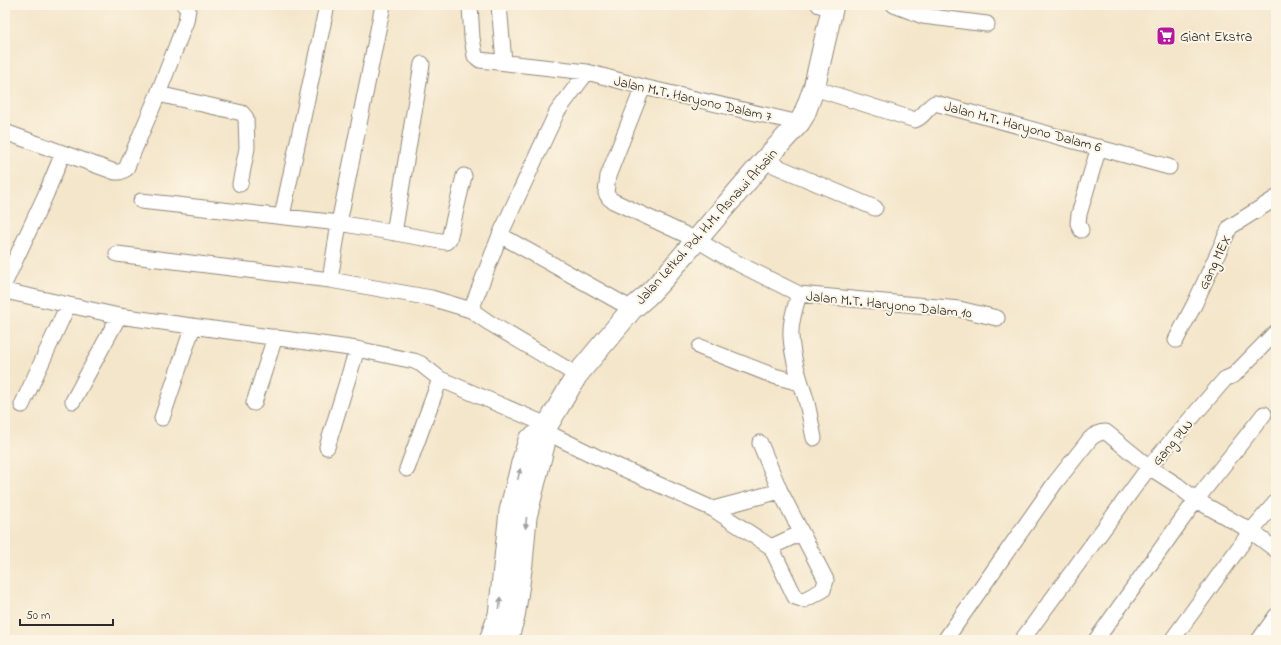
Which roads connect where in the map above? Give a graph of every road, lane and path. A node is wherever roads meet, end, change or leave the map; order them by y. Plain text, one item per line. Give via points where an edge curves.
1 (184, 5) edge
2 (327, 5) edge
3 (383, 5) edge
4 (470, 5) edge
5 (499, 5) edge
6 (894, 5) edge
7 (828, 6) edge
8 (986, 24) dead end
9 (504, 62) junction
10 (422, 64) dead end
11 (587, 72) junction
12 (643, 87) junction
13 (814, 88) junction
14 (158, 94) junction
15 (799, 123) junction
16 (5, 132) edge
17 (1099, 147) junction
18 (62, 153) junction
19 (764, 160) junction
20 (1169, 167) dead end
21 (464, 176) dead end
22 (240, 184) dead end
23 (1276, 198) edge
24 (141, 201) dead end
25 (875, 208) dead end
26 (282, 216) junction
27 (339, 223) junction
28 (1081, 230) dead end
29 (394, 232) junction
30 (500, 235) junction
31 (697, 240) junction
32 (117, 254) dead end
33 (330, 280) junction
34 (5, 282) edge
35 (5, 291) edge
36 (799, 294) junction
37 (68, 305) junction
38 (632, 309) junction
39 (471, 310) junction
40 (119, 316) junction
41 (997, 318) dead end
42 (193, 326) junction
43 (1276, 332) edge
44 (275, 337) junction
45 (1176, 340) dead end
46 (700, 347) dead end
47 (357, 349) junction
48 (577, 375) junction
49 (440, 379) junction
50 (800, 383) junction
51 (73, 401) dead end
52 (254, 403) dead end
53 (22, 404) dead end
54 (1264, 414) dead end
55 (162, 418) dead end
56 (545, 428) junction
57 (814, 438) dead end
58 (760, 443) dead end
59 (327, 446) dead end
60 (1149, 467) junction
61 (407, 469) dead end
62 (780, 491) junction
63 (1196, 500) junction
64 (1276, 502) edge
65 (713, 509) junction
66 (1251, 531) junction
67 (801, 533) junction
68 (771, 547) junction
69 (1276, 550) edge
70 (1276, 616) edge
71 (490, 640) edge
72 (507, 640) edge
73 (945, 640) edge
74 (1022, 640) edge
75 (1096, 640) edge
76 (1172, 640) edge
77 (1259, 640) edge

1 - 14 street via 188,9 186,22
2 - 26 street
3 - 27 street
4 - 9 street, Jalan M.T. Haryono Dalam 7 via 475,56 480,60
5 - 9 street
6 - 8 street via 923,16
7 - 13 street, Jalan Letkol. Pol. H.M. Asnawi Arbain
9 - 11 street, Jalan M.T. Haryono Dalam 7
10 - 29 street
11 - 12 street, Jalan M.T. Haryono Dalam 7
11 - 30 street via 558,112
12 - 15 street, Jalan M.T. Haryono Dalam 7
12 - 31 street, Jalan M.T. Haryono Dalam 10 via 613,162 606,193 609,198
13 - 15 street, Jalan Letkol. Pol. H.M. Asnawi Arbain
13 - 17 street, Jalan M.T. Haryono Dalam 6 via 911,120 920,118 935,103
14 - 18 street via 126,169 115,172
14 - 22 street via 242,113 246,118 247,148
15 - 19 street, Jalan Letkol. Pol. H.M. Asnawi Arbain
16 - 18 street
17 - 20 street, Jalan M.T. Haryono Dalam 6
17 - 28 street via 1079,214 1078,223
18 - 34 street
19 - 25 street
19 - 31 street, Jalan Letkol. Pol. H.M. Asnawi Arbain
21 - 29 street via 448,241 441,242
23 - 45 street, Gang MEX via 1230,227
24 - 26 street
26 - 27 street
27 - 29 street
27 - 33 street
30 - 38 street
30 - 39 street
31 - 36 street, Jalan M.T. Haryono Dalam 10
31 - 38 street, Jalan Letkol. Pol. H.M. Asnawi Arbain via 648,295
32 - 33 street
33 - 39 street via 431,298
35 - 37 street
36 - 41 street, Jalan M.T. Haryono Dalam 10 via 959,309
36 - 50 street via 791,336
37 - 40 street
37 - 53 street
38 - 48 street, Jalan Letkol. Pol. H.M. Asnawi Arbain
39 - 48 street
40 - 42 street
40 - 51 street
42 - 44 street
42 - 55 street
43 - 60 street, Gang PLN via 1234,375 1225,380
44 - 47 street
44 - 52 street
46 - 50 street via 774,376
47 - 49 street via 414,361
47 - 59 street
48 - 56 street, Jalan Letkol. Pol. H.M. Asnawi Arbain
49 - 56 street
49 - 61 street
50 - 57 street
54 - 63 street
56 - 65 street via 595,456
71 -> 56 street, Jalan Letkol. Pol. H.M. Asnawi Arbain via 499,615 510,511 522,463 530,440
56 -> 72 street, Jalan Letkol. Pol. H.M. Asnawi Arbain via 544,445 526,517 514,617
58 - 62 street
60 - 63 street, Gang PLN
60 - 73 street via 1106,432 1095,434 1055,483
60 - 74 street
62 - 65 street
62 - 67 street
63 - 66 street, Gang PLN
63 - 75 street
64 - 66 street
65 - 68 street
66 - 69 street, Gang PLN
66 - 76 street
67 - 68 street
67 - 68 street via 826,580 823,590 804,600 795,597
70 - 77 street

